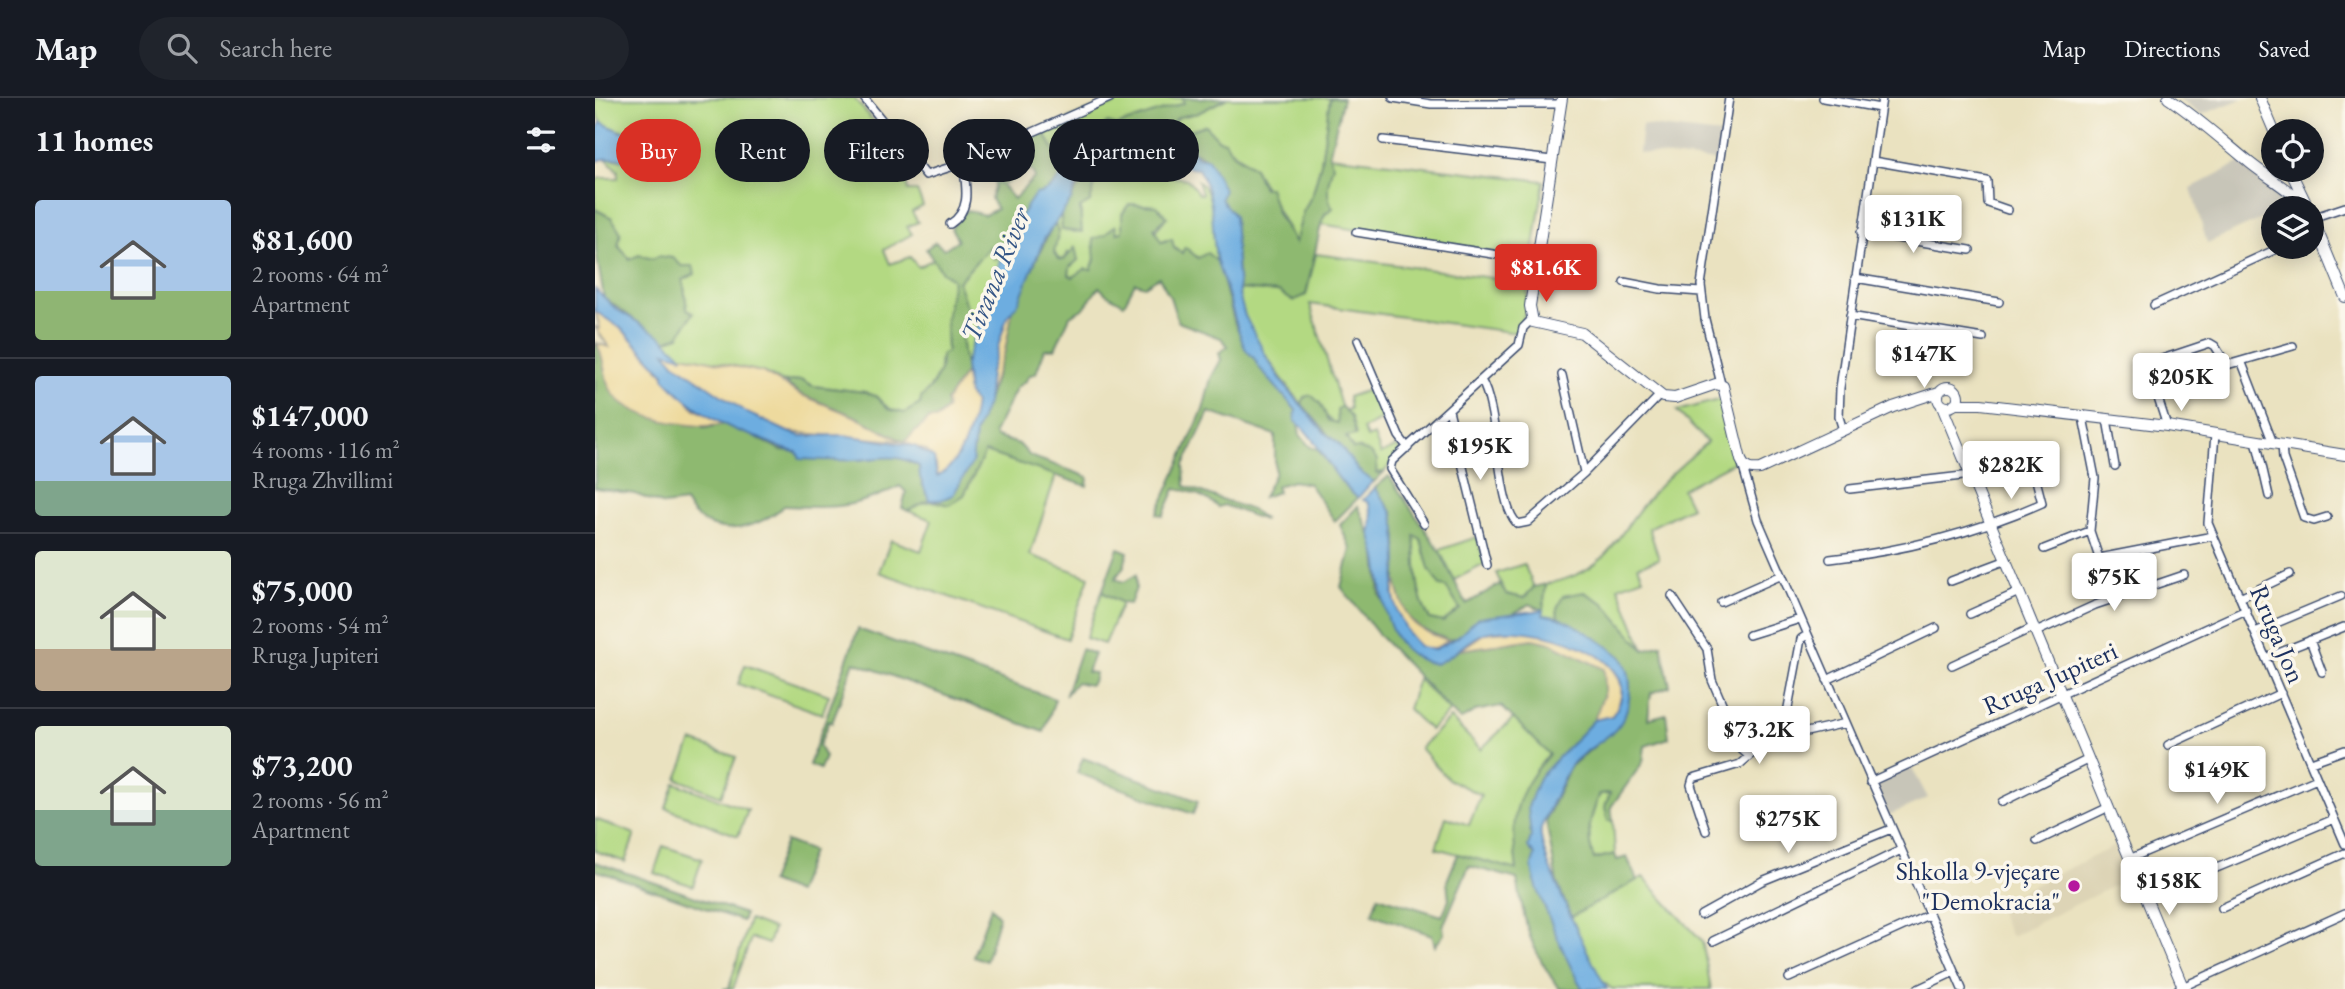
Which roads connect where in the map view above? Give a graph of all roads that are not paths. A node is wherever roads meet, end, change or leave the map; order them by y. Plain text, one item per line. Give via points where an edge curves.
1 (864, 98) edge
2 (1110, 98) edge
3 (1393, 98) edge
4 (1729, 98) edge
5 (1823, 98) edge
6 (1882, 98) edge
7 (2168, 98) edge
8 (2260, 98) edge
9 (1561, 101) edge
10 (1880, 108) junction
11 (2269, 119) edge
12 (1035, 131) edge
13 (1383, 140) dead end
14 (1552, 160) junction
15 (1873, 161) junction
16 (943, 169) edge
17 (2261, 170) edge
18 (964, 182) edge
19 (2275, 182) edge
20 (2294, 196) edge
21 (2345, 207) edge
22 (2008, 211) dead end
23 (2324, 213) edge
24 (950, 224) dead end
25 (1356, 232) dead end
26 (1861, 232) junction
27 (1970, 250) dead end
28 (2324, 252) edge
29 (2261, 256) edge
30 (1536, 261) junction
31 (1855, 278) junction
32 (1625, 282) dead end
33 (1701, 292) junction
34 (2345, 297) edge
35 (1999, 302) dead end
36 (2154, 305) dead end
37 (1850, 316) junction
38 (1531, 320) junction
39 (1983, 338) dead end
40 (1358, 341) dead end
41 (2293, 346) dead end
42 (2242, 363) junction
43 (1562, 375) dead end
44 (1481, 380) junction
45 (1721, 384) junction
46 (1955, 391) junction
47 (1660, 395) junction
48 (1945, 402) junction
49 (1981, 404) junction
50 (1449, 410) junction
51 (2083, 417) junction
52 (2107, 419) junction
53 (2167, 426) junction
54 (1843, 430) junction
55 (2215, 434) junction
56 (2256, 440) junction
57 (2278, 444) junction
58 (1408, 448) junction
59 (2029, 453) dead end
60 (2345, 455) edge
61 (1741, 460) junction
62 (2115, 466) dead end
63 (1760, 470) junction
64 (1584, 473) junction
65 (1971, 475) junction
66 (1748, 487) junction
67 (1850, 489) dead end
68 (2269, 496) dead end
69 (2327, 517) dead end
70 (1424, 524) dead end
71 (1991, 525) junction
72 (2090, 531) junction
73 (2213, 536) junction
74 (2044, 549) dead end
75 (1830, 559) dead end
76 (2007, 559) junction
77 (1487, 565) dead end
78 (2290, 574) dead end
79 (1782, 575) junction
80 (2185, 575) dead end
81 (1951, 581) dead end
82 (2019, 592) junction
83 (1672, 596) dead end
84 (2341, 596) dead end
85 (2241, 598) junction
86 (1721, 602) dead end
87 (2246, 610) junction
88 (1970, 614) dead end
89 (1800, 619) junction
90 (2344, 627) edge
91 (1936, 628) dead end
92 (2035, 630) junction
93 (2255, 632) junction
94 (1749, 635) dead end
95 (1807, 635) junction
96 (2310, 640) junction
97 (2266, 658) junction
98 (1952, 665) dead end
99 (2322, 672) dead end
100 (1827, 680) junction
101 (2281, 693) junction
102 (2062, 697) junction
103 (1846, 723) junction
104 (1789, 736) junction
105 (2168, 745) dead end
106 (2345, 750) edge
107 (1749, 757) junction
108 (2087, 760) junction
109 (2311, 762) junction
110 (2317, 779) junction
111 (1870, 782) junction
112 (2002, 802) dead end
113 (2109, 807) junction
114 (2334, 819) junction
115 (1891, 829) junction
116 (1706, 831) dead end
117 (2037, 841) dead end
118 (2345, 844) edge
119 (1901, 850) junction
120 (2345, 853) edge
121 (2129, 859) junction
122 (2195, 877) dead end
123 (2222, 908) dead end
124 (2345, 913) edge
125 (1701, 915) dead end
126 (1928, 915) junction
127 (1713, 941) dead end
128 (1954, 972) junction
129 (1789, 978) dead end
130 (2181, 988) edge
131 (1918, 989) edge
132 (1962, 989) edge

1 - 16 street via 924,175
2 - 12 street
3 - 9 street via 1431,104
4 - 33 street
5 - 10 street
6 - 10 street
7 - 17 street
8 - 11 street
9 - 14 street
10 - 15 street
13 - 14 street
14 - 30 street
15 - 22 street via 1987,181 1988,203
15 - 26 street
18 - 24 street via 965,207
19 - 20 street
21 - 23 street
25 - 30 street
26 - 27 street
26 - 31 street
28 - 34 street
29 - 36 street
30 - 38 street
31 - 35 street
31 - 37 street
32 - 33 street
33 - 45 street
37 - 39 street
37 - 54 street via 1840,388
38 - 44 street via 1523,328 1519,345
38 - 47 street via 1582,333
40 - 58 street
41 - 42 street
42 - 53 street via 2224,364 2210,343 2147,364
42 - 57 street
43 - 64 street
44 - 50 street
44 - 64 street via 1515,523 1528,522
45 - 47 street via 1675,398
45 - 61 street
46 - 48 street via 1958,397
46 - 48 street via 1946,387
46 - 49 street via 1965,400
47 - 64 street
48 - 49 street
48 - 54 street via 1922,399
48 - 65 street via 1948,422
49 - 51 street
50 - 58 street
50 - 77 street
51 - 52 street
51 - 72 street via 2095,478
52 - 53 street
52 - 62 street
53 - 55 street
54 - 63 street
55 - 56 street
55 - 73 street, Rruga Jon via 2207,518
56 - 57 street
56 - 68 street
57 - 60 street
57 - 69 street via 2304,518
58 - 70 street via 1392,461 1390,470
59 - 71 street via 2042,503
61 - 63 street via 1747,468
61 - 66 street
63 - 66 street via 1751,475
65 - 67 street
65 - 71 street
66 - 79 street
71 - 75 street via 1883,552
71 - 76 street
72 - 73 street via 2102,559
72 - 74 street
73 - 85 street, Rruga Jon
76 - 81 street
76 - 82 street
78 - 85 street
79 - 86 street
79 - 89 street
80 - 92 street
82 - 88 street
82 - 92 street
83 - 107 street via 1707,649 1712,680
84 - 93 street
85 - 87 street, Rruga Jon
87 - 93 street, Rruga Jon
87 - 102 street, Rruga Jupiteri
89 - 94 street
89 - 95 street
90 - 96 street
91 - 100 street
92 - 98 street
92 - 102 street
93 - 97 street, Rruga Jon
95 - 100 street
95 - 104 street via 1801,639 1787,713
96 - 97 street
96 - 99 street
97 - 101 street, Rruga Jon
100 - 103 street
101 - 105 street
101 - 109 street, Rruga Jon
102 - 108 street
102 - 111 street, Rruga Jupiteri
103 - 104 street
103 - 111 street
104 - 107 street
106 - 109 street
107 - 116 street via 1691,781
108 - 112 street
108 - 113 street
109 - 110 street, Rruga Jon
110 - 114 street, Rruga Jon
110 - 121 street
111 - 115 street
113 - 117 street
113 - 121 street
114 - 118 street, Rruga Jon
114 - 122 street
115 - 119 street
115 - 125 street via 1762,881
119 - 126 street
119 - 127 street
120 - 123 street
121 - 130 street
124 - 130 street
126 - 128 street
126 - 129 street
128 - 131 street
128 - 132 street

